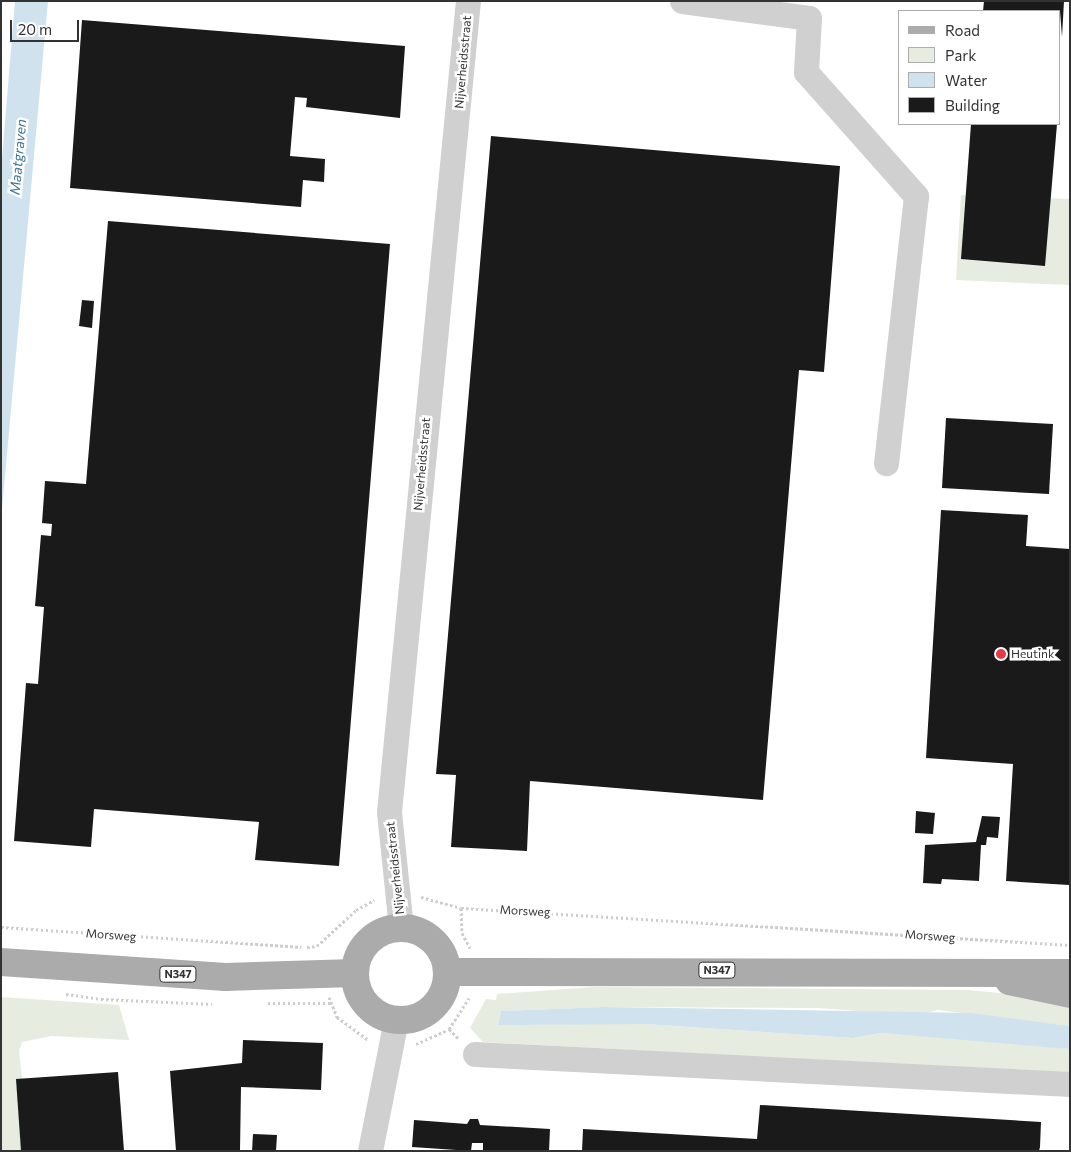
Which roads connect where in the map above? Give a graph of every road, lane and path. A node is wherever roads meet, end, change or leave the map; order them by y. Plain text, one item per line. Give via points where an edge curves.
1 (468, 1) edge
2 (682, 1) edge
3 (886, 463) dead end
4 (397, 892) junction
5 (1, 927) edge
6 (401, 928) junction
7 (326, 940) junction
8 (1070, 945) edge
9 (1, 962) edge
10 (447, 972) junction
11 (1070, 973) edge
12 (327, 974) junction
13 (354, 974) junction
14 (988, 975) junction
15 (1070, 994) edge
16 (396, 1020) junction
17 (449, 1029) dead end
18 (390, 1049) junction
19 (475, 1054) dead end
20 (1070, 1084) edge
21 (370, 1151) edge

1 - 4 street, Nijverheidsstraat via 389,812
2 - 3 street via 809,18 806,72 916,196
4 - 6 street, Nijverheidsstraat
4 - 7 path, Morsweg via 356,910
4 - 8 path, Morsweg via 461,908
5 - 7 path, Morsweg via 278,947 318,946
6 - 10 main road via 433,940 443,955
6 - 13 main road via 383,932 368,941 356,962
7 - 12 path
9 - 12 main road, N347 via 225,977
10 - 14 main road, N347 via 793,970
10 - 16 main road via 436,1003 418,1017
11 - 14 main road, N347 via 1029,970
12 - 13 main road, N347
12 - 18 path via 329,998 337,1017 365,1039
13 - 16 main road via 366,1004
14 - 15 main road, N347 via 1041,990
16 - 18 street
17 - 18 path via 419,1043
18 - 21 street
19 - 20 street

